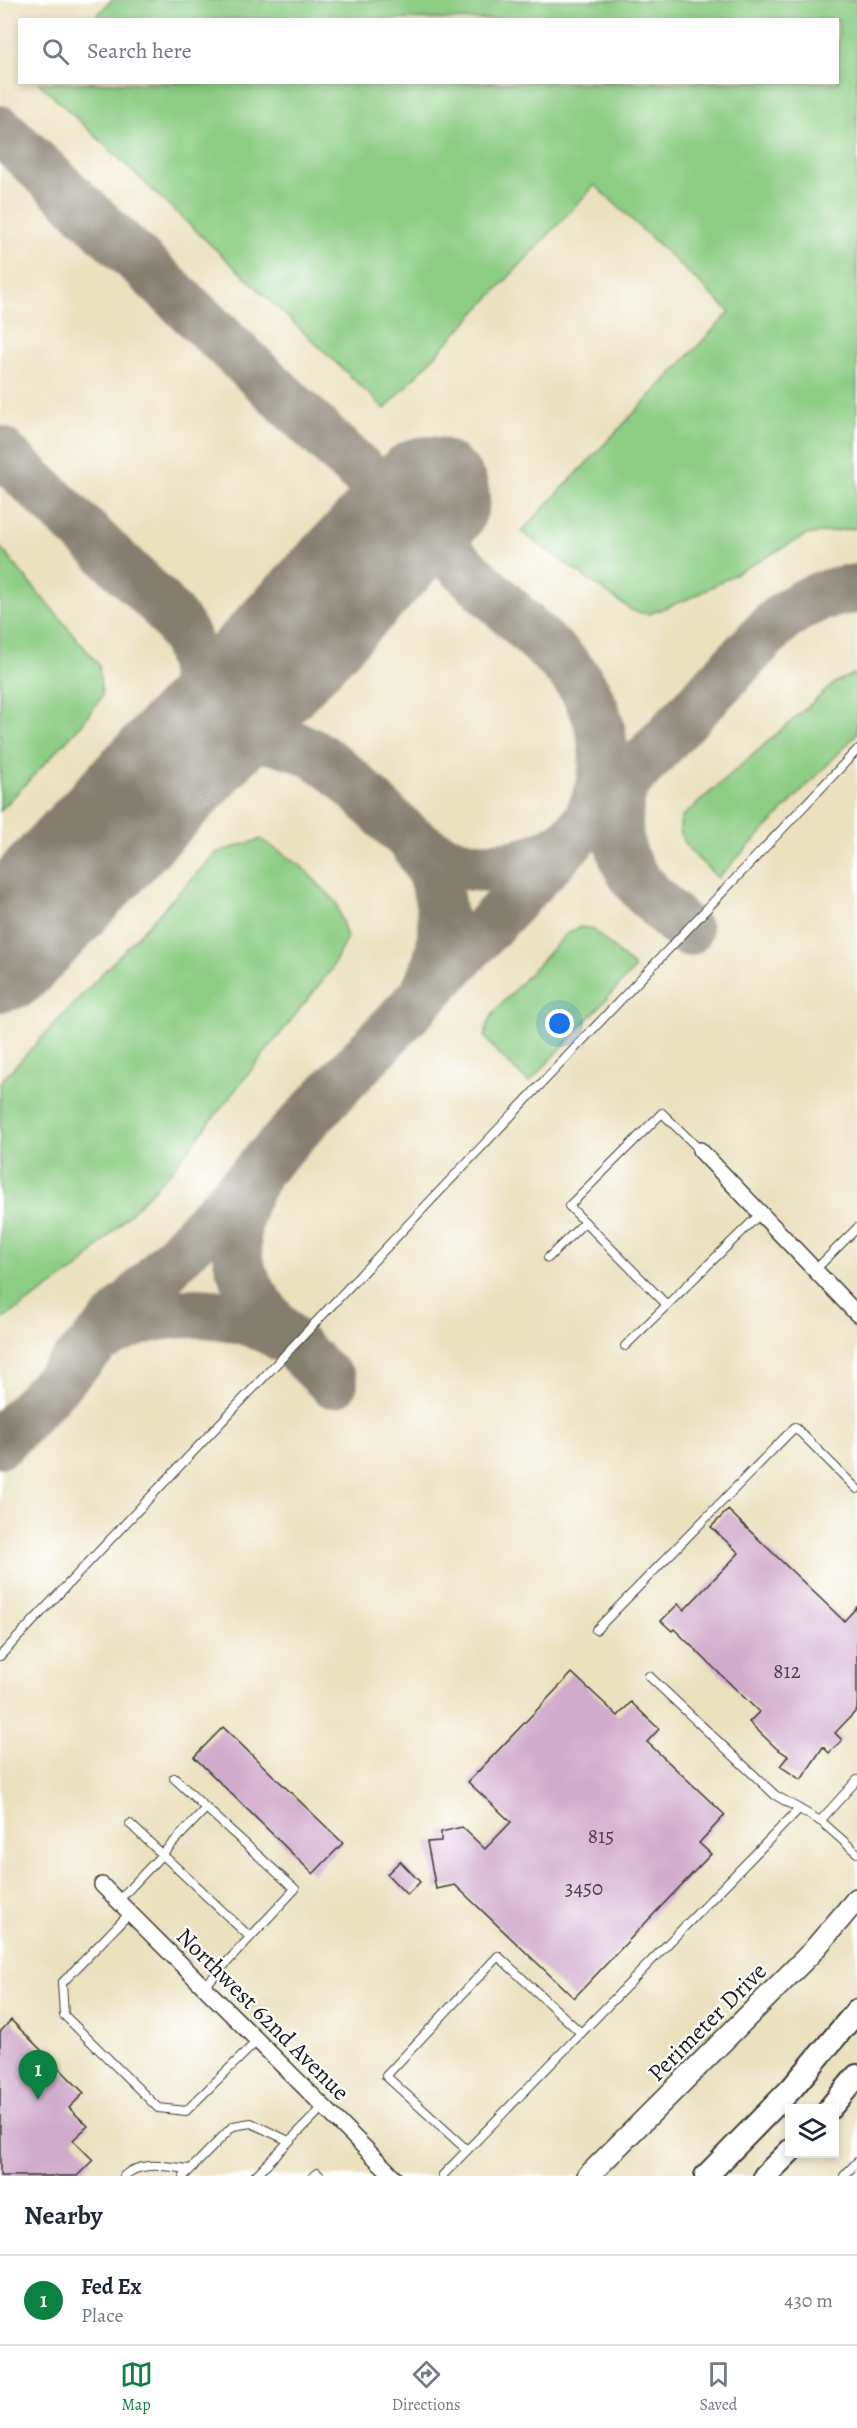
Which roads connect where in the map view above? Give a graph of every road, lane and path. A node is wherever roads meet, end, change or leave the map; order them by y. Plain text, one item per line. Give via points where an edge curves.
1 (857, 750) edge
2 (700, 1150) joint
3 (760, 1213) junction
4 (585, 1222) junction
5 (857, 1228) edge
6 (548, 1258) dead end
7 (815, 1270) junction
8 (667, 1305) junction
9 (857, 1314) edge
10 (625, 1346) dead end
11 (857, 1489) edge
12 (596, 1630) dead end
13 (0, 1656) edge
14 (649, 1676) dead end
15 (174, 1778) dead end
16 (857, 1780) edge
17 (206, 1808) junction
18 (799, 1809) junction
19 (820, 1821) junction
20 (130, 1824) dead end
21 (857, 1853) edge
22 (163, 1854) junction
23 (102, 1885) dead end
24 (857, 1899) edge
25 (124, 1907) junction
26 (250, 1937) junction
27 (204, 1987) junction
28 (857, 2011) edge
29 (581, 2033) junction
30 (850, 2036) edge
31 (258, 2040) junction
32 (857, 2076) edge
33 (834, 2104) edge
34 (324, 2106) junction
35 (290, 2141) junction
36 (466, 2150) junction
37 (785, 2155) edge
38 (857, 2162) edge
39 (187, 2173) edge
40 (124, 2176) edge
41 (255, 2176) edge
42 (314, 2176) edge
43 (320, 2176) edge
44 (393, 2176) edge
45 (442, 2176) edge
46 (588, 2176) edge
47 (706, 2176) edge
48 (765, 2176) edge
49 (844, 2176) edge

1 - 13 lane
2 - 3 street
2 - 4 lane via 662,1113 569,1206
3 - 7 street
3 - 8 lane
4 - 6 lane
4 - 8 lane
5 - 7 lane
7 - 9 street
8 - 10 lane
11 - 12 lane via 795,1428
14 - 18 lane via 775,1795
15 - 17 lane
16 - 19 lane
17 - 22 lane
17 - 26 lane via 295,1889
18 - 19 lane
18 - 29 lane
19 - 21 lane
20 - 22 lane
22 - 25 lane
22 - 26 lane
23 - 25 street, Northwest 62nd Avenue
24 - 46 street, Perimeter Drive via 803,1961
25 - 27 street, Northwest 62nd Avenue
25 - 31 lane via 62,1983 64,2015 158,2108 186,2111
26 - 27 lane
27 - 31 street, Northwest 62nd Avenue
28 - 30 main road
29 - 36 lane
29 - 36 lane via 498,1956 386,2076
30 - 47 main road via 792,2088
31 - 34 street, Northwest 62nd Avenue
32 - 33 main road
34 - 35 lane
34 - 44 street, Northwest 62nd Avenue
35 - 39 lane via 251,2123 233,2126
35 - 41 lane
36 - 45 lane
37 - 48 main road
38 - 49 lane
39 - 40 lane via 148,2166 132,2169
42 - 43 lane

